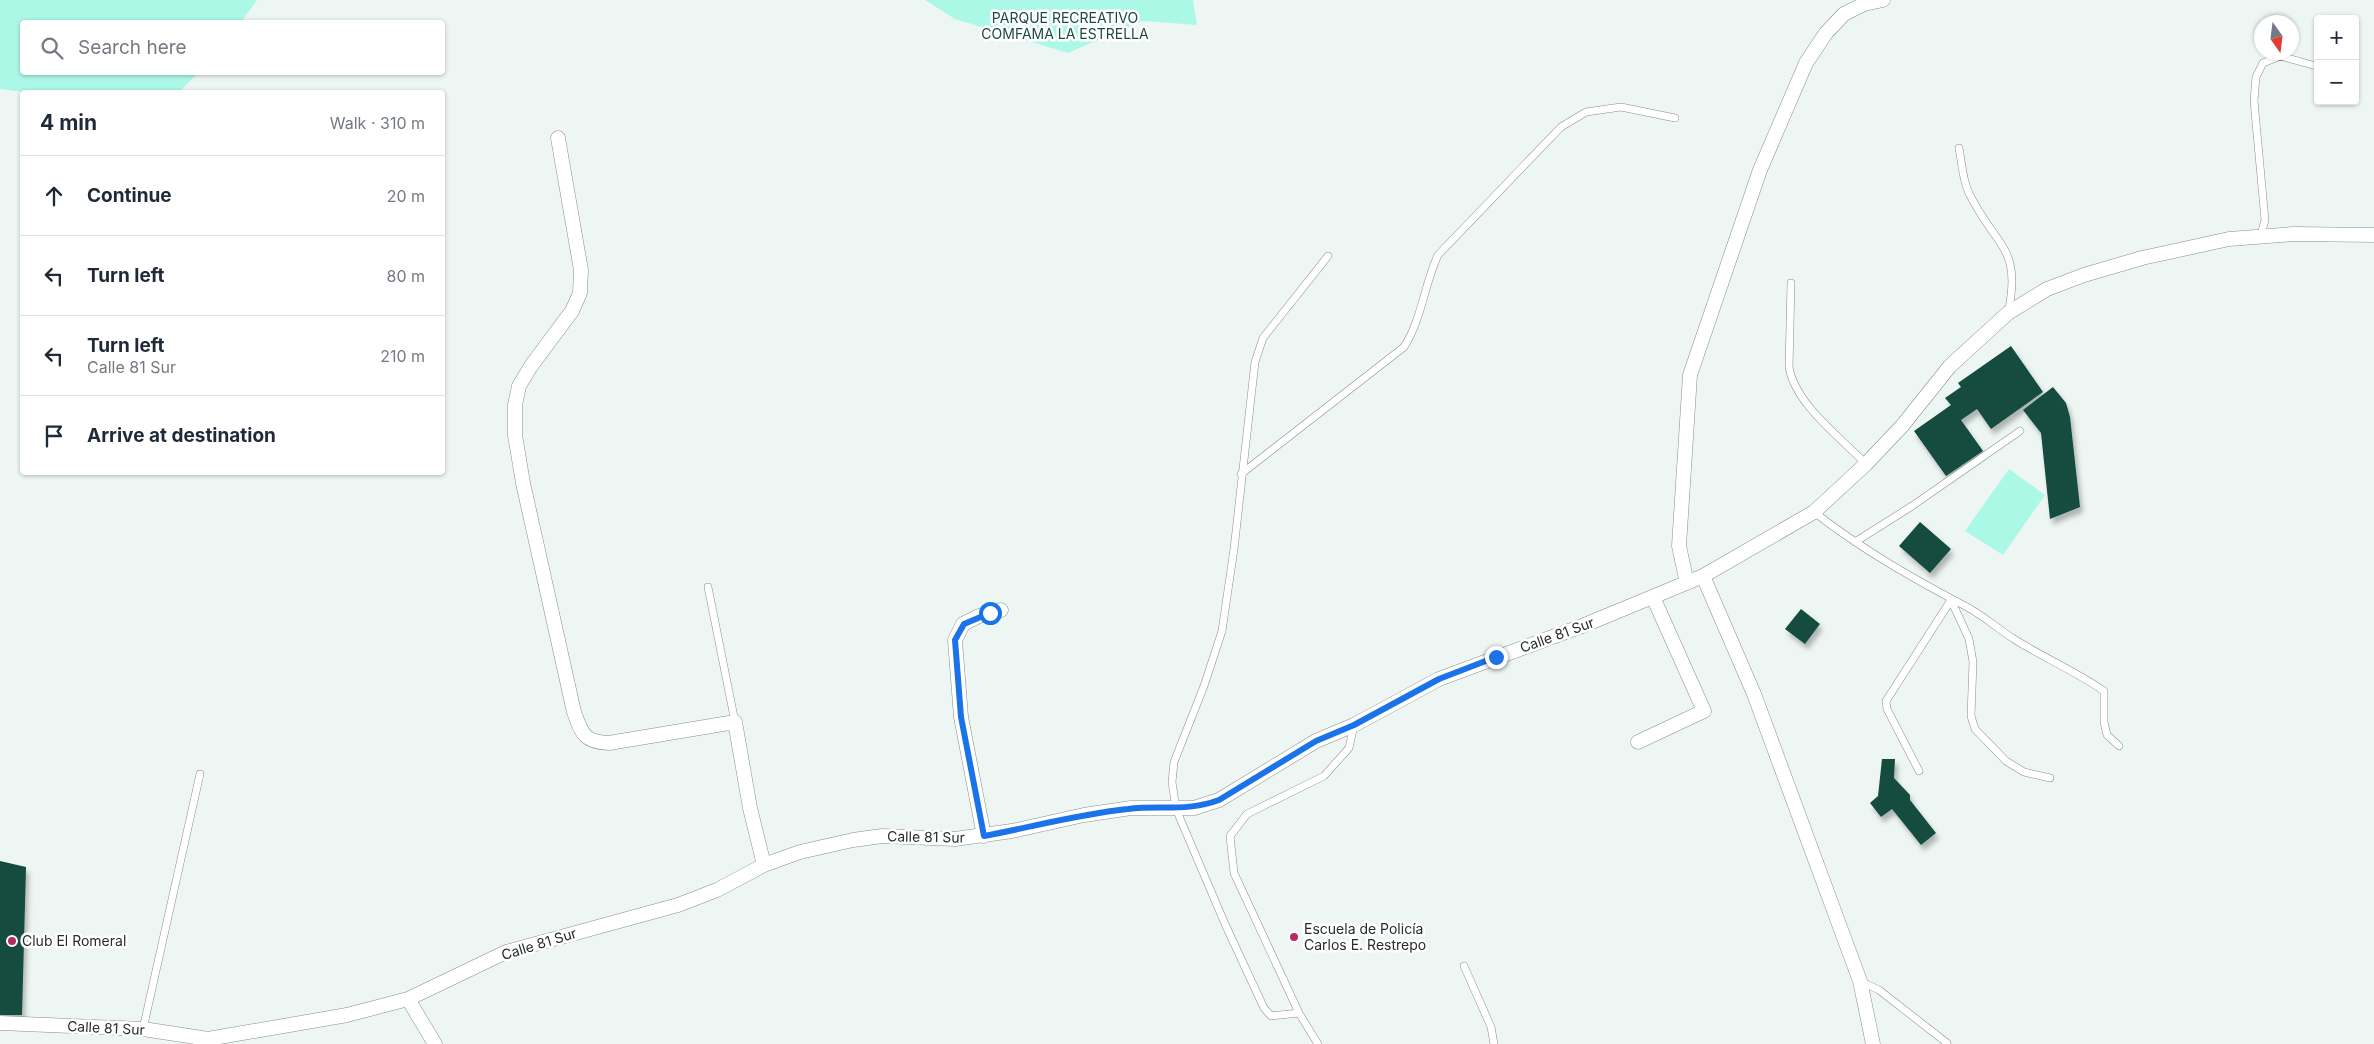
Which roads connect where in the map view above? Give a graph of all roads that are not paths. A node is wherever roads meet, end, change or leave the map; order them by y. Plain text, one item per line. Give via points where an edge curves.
1 (1883, 0) edge
2 (2314, 65) edge
3 (1675, 118) dead end
4 (558, 138) dead end
5 (1959, 148) dead end
6 (2374, 234) edge
7 (2262, 235) junction
8 (1328, 256) dead end
9 (1791, 283) dead end
10 (2008, 313) junction
11 (2020, 431) dead end
12 (1866, 464) junction
13 (1241, 474) junction
14 (1814, 512) junction
15 (1855, 542) junction
16 (1703, 576) junction
17 (1687, 583) junction
18 (708, 587) dead end
19 (1653, 597) junction
20 (1951, 600) junction
21 (1001, 610) dead end
22 (736, 722) junction
23 (1354, 725) junction
24 (1638, 742) dead end
25 (2119, 746) dead end
26 (1919, 771) dead end
27 (200, 774) dead end
28 (2050, 778) dead end
29 (1176, 809) junction
30 (984, 836) junction
31 (764, 865) junction
32 (1464, 966) dead end
33 (1860, 981) junction
34 (408, 999) junction
35 (1299, 1013) junction
36 (0, 1023) edge
37 (143, 1029) junction
38 (208, 1042) edge
39 (1947, 1043) edge
40 (435, 1044) edge
41 (1318, 1044) edge
42 (1494, 1044) edge
43 (1873, 1044) edge

1 - 17 street via 1864,4 1844,14 1826,33 1806,63 1760,170 1690,375 1679,546
2 - 7 lane via 2280,56 2263,63 2256,77 2254,101 2264,220
3 - 13 lane via 1621,107 1586,112 1561,127 1438,255 1429,275 1414,332 1404,346
4 - 22 street via 581,270 580,293 572,312 519,386 515,436 574,712 587,739 609,743
5 - 10 lane via 1971,197 2009,256 2013,288
6 - 7 street, Calle 81 Sur
7 - 10 street, Calle 81 Sur via 2192,245 2084,275 2047,289
8 - 13 lane via 1263,338 1255,362
9 - 12 lane via 1791,380 1796,392 1810,408
10 - 12 street, Calle 81 Sur via 1950,366 1902,426
11 - 15 lane
12 - 14 street, Calle 81 Sur
13 - 29 lane via 1222,631 1174,762 1172,782
14 - 15 lane
14 - 16 street, Calle 81 Sur
15 - 20 lane
16 - 17 street, Calle 81 Sur
16 - 33 street via 1754,694
17 - 19 street, Calle 81 Sur
18 - 22 lane
19 - 23 street, Calle 81 Sur via 1439,679
19 - 24 street via 1704,711
20 - 25 lane via 2104,691 2107,735
20 - 26 lane via 1886,701 1887,709
20 - 28 lane via 1969,640 1974,662 1971,716 1975,729 2006,761 2024,772
21 - 30 street via 964,624 955,640 961,717
22 - 31 street via 750,808
23 - 29 street, Calle 81 Sur via 1316,741 1219,800 1194,808
23 - 35 lane via 1349,748 1324,776 1248,814 1230,836 1234,873
27 - 37 lane
29 - 30 street, Calle 81 Sur via 1131,808
29 - 35 lane via 1264,1008 1271,1016
30 - 31 street, Calle 81 Sur via 955,840 882,836 800,852
31 - 34 street, Calle 81 Sur via 717,890 678,905 506,952
32 - 42 lane via 1492,1027
33 - 39 lane via 1880,990
33 - 43 street
34 - 38 street, Calle 81 Sur via 347,1015
34 - 40 street
35 - 41 lane
36 - 37 street, Calle 81 Sur
37 - 38 street, Calle 81 Sur

